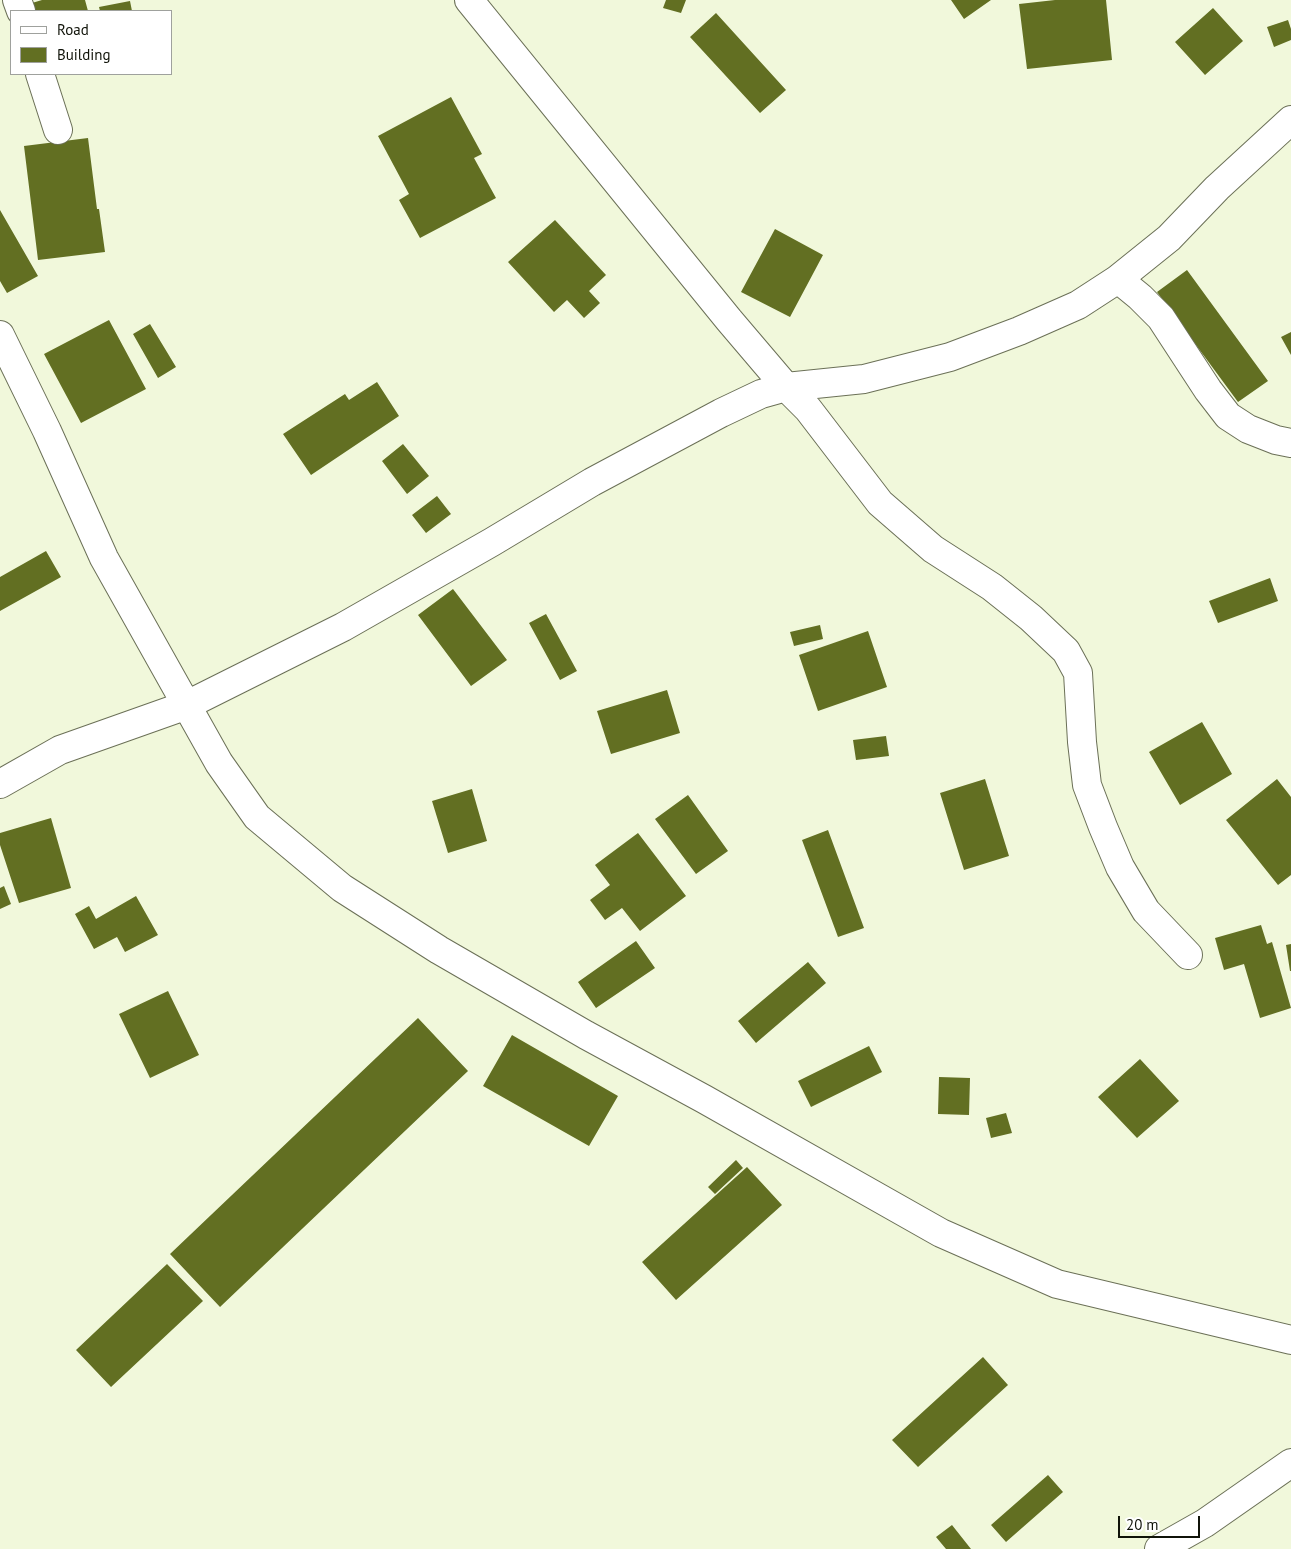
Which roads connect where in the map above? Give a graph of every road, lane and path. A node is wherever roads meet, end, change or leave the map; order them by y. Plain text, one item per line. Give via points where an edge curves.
1 (469, 0) edge
2 (40, 75) edge
3 (1291, 120) edge
4 (58, 130) dead end
5 (1118, 279) junction
6 (0, 335) edge
7 (786, 387) junction
8 (1291, 443) edge
9 (187, 706) junction
10 (0, 784) edge
11 (1188, 955) dead end
12 (1291, 1340) edge
13 (1291, 1463) edge
14 (1159, 1549) edge

1 - 7 street
2 - 4 street
3 - 5 street via 1217,188 1169,238
5 - 7 street via 1078,305 950,357 864,379
5 - 8 street via 1161,318 1228,416 1248,429
6 - 9 street via 104,558
7 - 9 street via 761,394 721,413 592,482 343,627
7 - 11 street via 808,408 880,503 933,549 992,587 1031,618 1066,651 1078,673 1087,785 1103,827 1120,868 1146,911
9 - 10 street via 60,750
9 - 12 street via 219,763 257,817 342,888 439,950 586,1036 941,1233 1057,1284
13 - 14 street via 1205,1523

